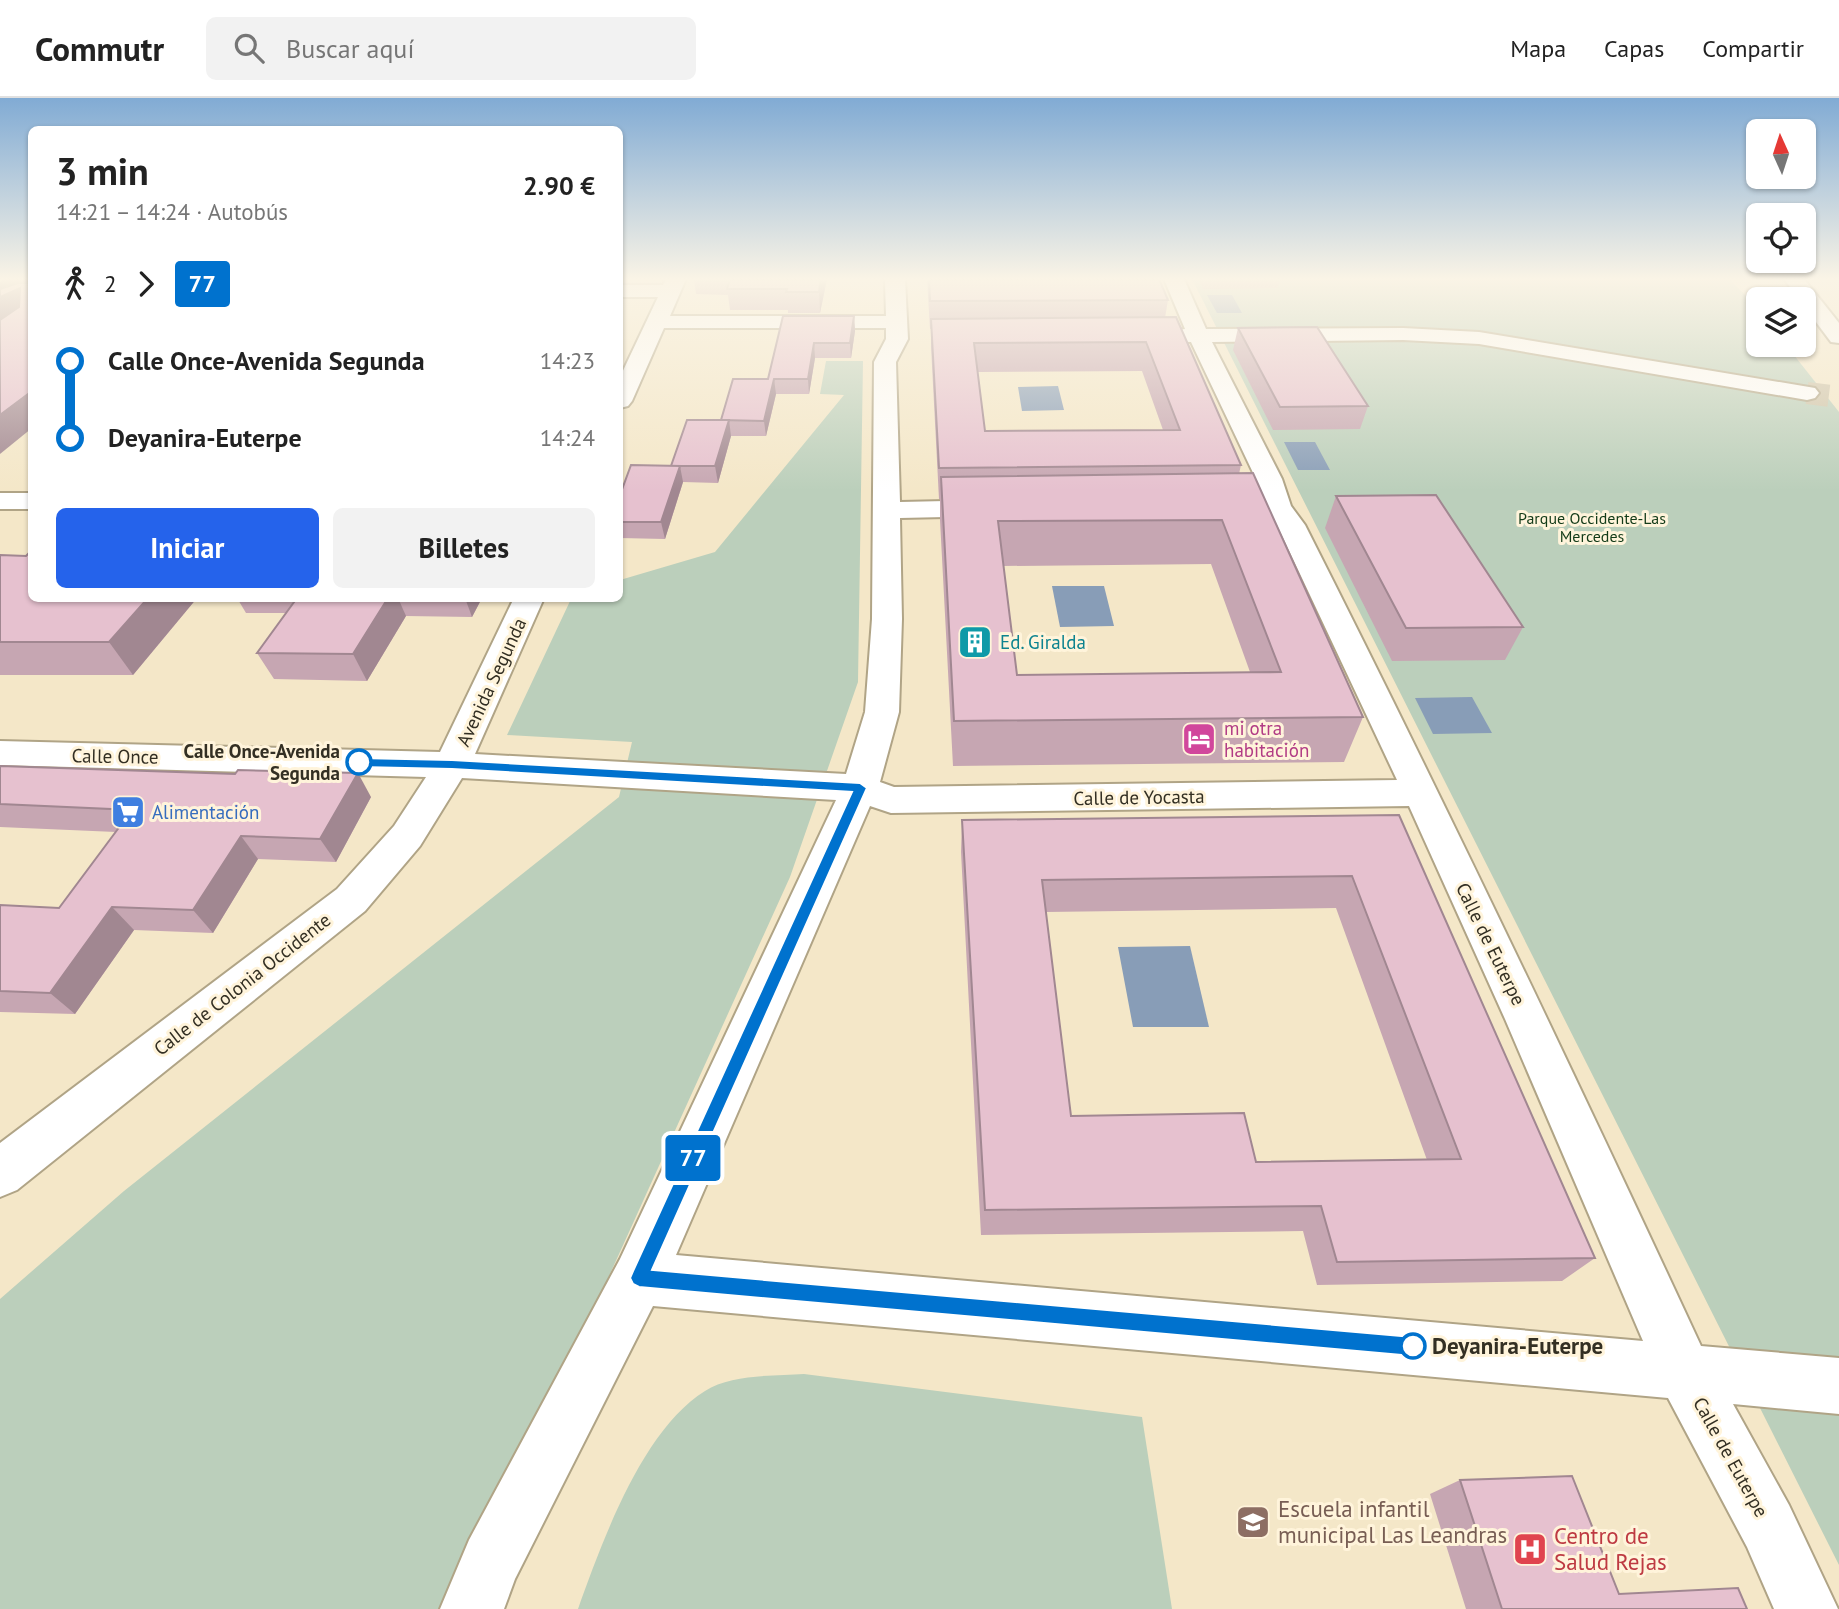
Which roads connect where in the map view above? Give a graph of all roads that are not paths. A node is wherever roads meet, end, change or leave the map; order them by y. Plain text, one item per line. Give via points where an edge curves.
1 (644, 350) edge
2 (893, 350) edge
3 (1189, 350) edge
4 (1548, 350) edge
5 (1807, 393) tunnel mouth
6 (623, 395) edge
7 (0, 501) edge
8 (28, 501) edge
9 (1012, 508) edge
10 (885, 510) junction
11 (527, 602) edge
12 (0, 753) edge
13 (452, 765) junction
14 (860, 788) junction
15 (1420, 793) junction
16 (0, 1173) edge
17 (639, 1278) junction
18 (1685, 1373) junction
19 (1839, 1385) edge
20 (472, 1609) edge
21 (1806, 1609) edge

1 - 6 main road
2 - 10 main road via 885,362
3 - 15 main road, Calle de Euterpe via 1269,479 1266,505 1297,537
4 - 5 main road
7 - 8 main road
9 - 10 main road
10 - 14 main road via 887,619 882,712
11 - 13 main road, Avenida Segunda
12 - 13 main road, Calle Once
13 - 14 main road, Calle Once
13 - 16 main road, Calle de Colonia Occidente via 407,836 351,900
14 - 15 main road, Calle de Yocasta via 891,800
14 - 17 main road
15 - 18 main road, Calle de Euterpe
17 - 18 main road
17 - 20 main road via 491,1562
18 - 19 main road
18 - 21 main road, Calle de Euterpe via 1768,1526

